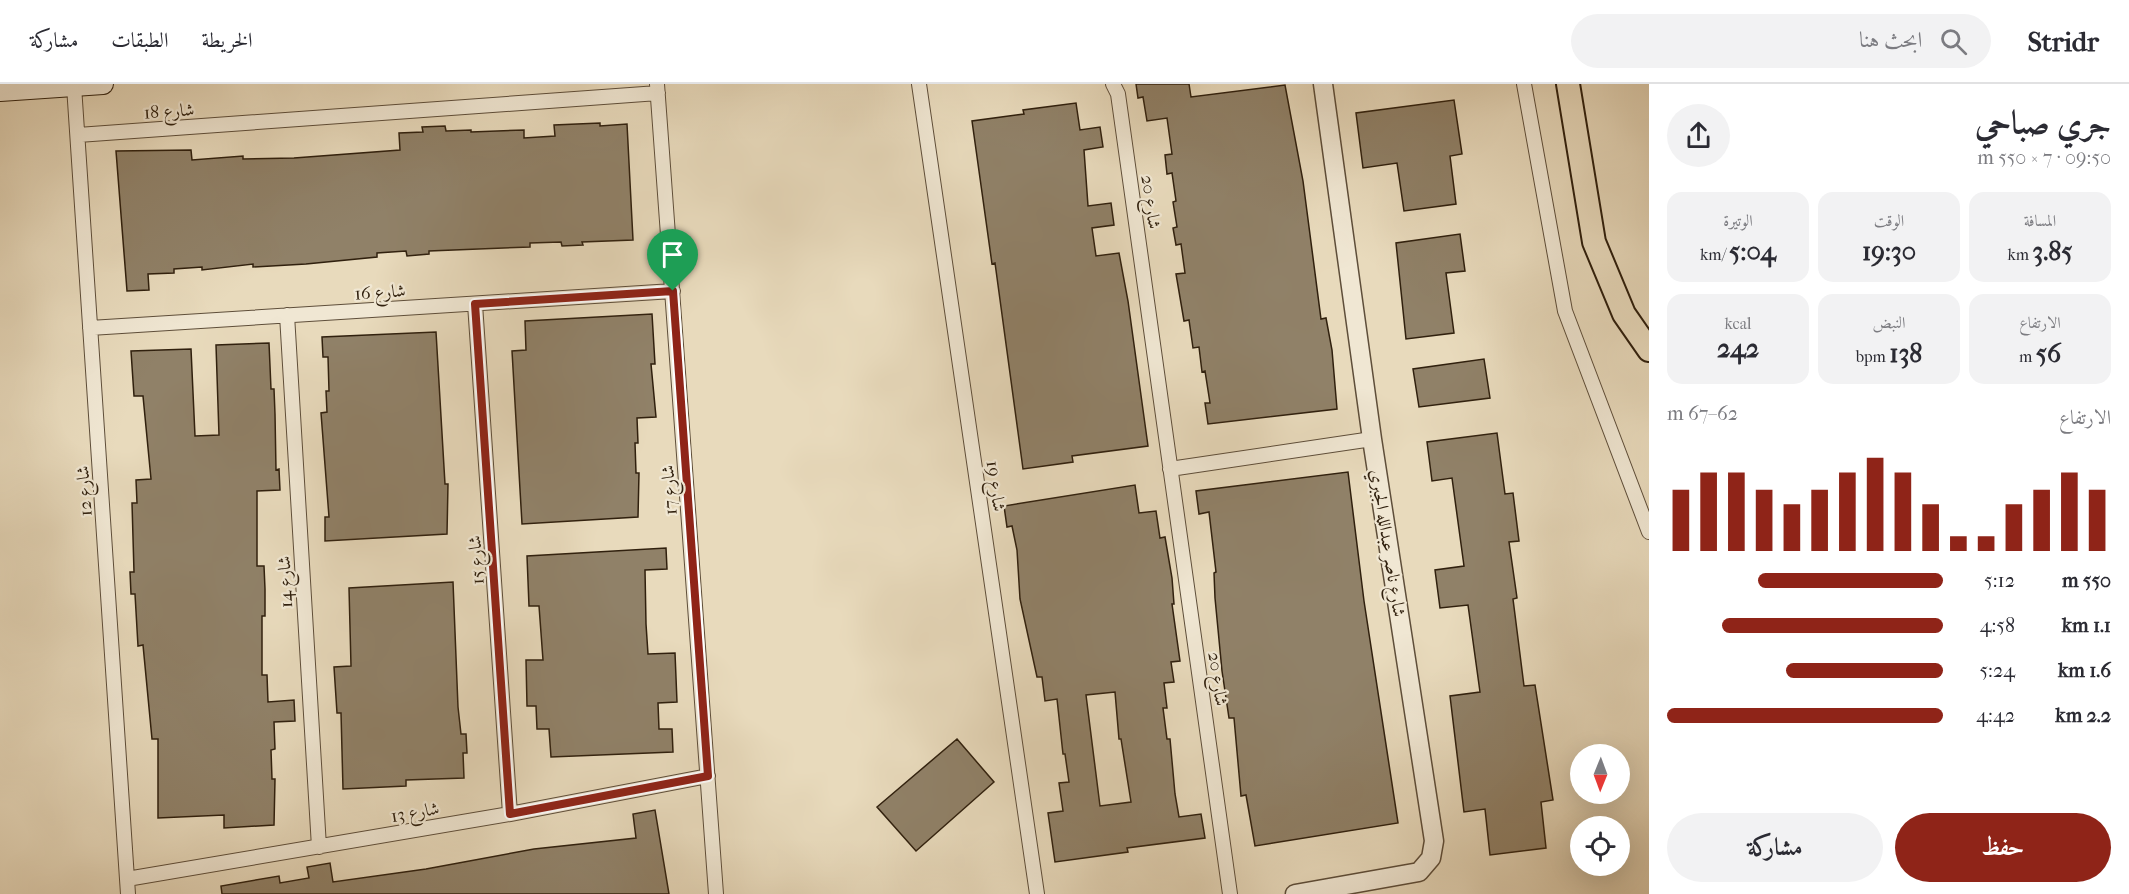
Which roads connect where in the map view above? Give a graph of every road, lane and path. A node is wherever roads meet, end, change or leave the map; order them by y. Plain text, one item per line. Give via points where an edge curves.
1 (102, 84) edge
2 (919, 84) edge
3 (1113, 84) edge
4 (1323, 84) edge
5 (1524, 84) edge
6 (1568, 84) edge
7 (74, 86) junction
8 (658, 89) edge
9 (0, 91) edge
10 (78, 135) junction
11 (673, 291) junction
12 (475, 304) junction
13 (286, 315) junction
14 (90, 328) junction
15 (1649, 350) edge
16 (1372, 439) junction
17 (1170, 469) junction
18 (1649, 532) edge
19 (708, 776) junction
20 (510, 814) junction
21 (319, 847) junction
22 (127, 879) junction
23 (128, 894) edge
24 (716, 894) edge
25 (1037, 894) edge
26 (1230, 894) edge
27 (1295, 894) edge

1 - 7 main road
2 - 25 street, شارع 19
3 - 17 street, شارع 20 via 1118,94
4 - 16 street, شارع ناصر عبدالله الجبري
5 - 18 street via 1564,311
6 - 15 highway via 1594,242 1624,314
7 - 9 main road
7 - 10 street, شارع 12
8 - 10 street, شارع 18
8 - 11 street, شارع 17
10 - 14 street, شارع 12
11 - 12 street, شارع 16
11 - 19 street, شارع 17
12 - 13 street, شارع 16
12 - 20 street, شارع 15
13 - 14 street, شارع 16
13 - 21 street, شارع 14
14 - 22 street, شارع 12
16 - 17 street
16 - 27 street, شارع ناصر عبدالله الجبري via 1434,841 1431,858 1419,872
17 - 26 street, شارع 20
19 - 20 street, شارع 13
19 - 24 street, شارع 17
20 - 21 street, شارع 13
21 - 22 street, شارع 13
22 - 23 street, شارع 12

